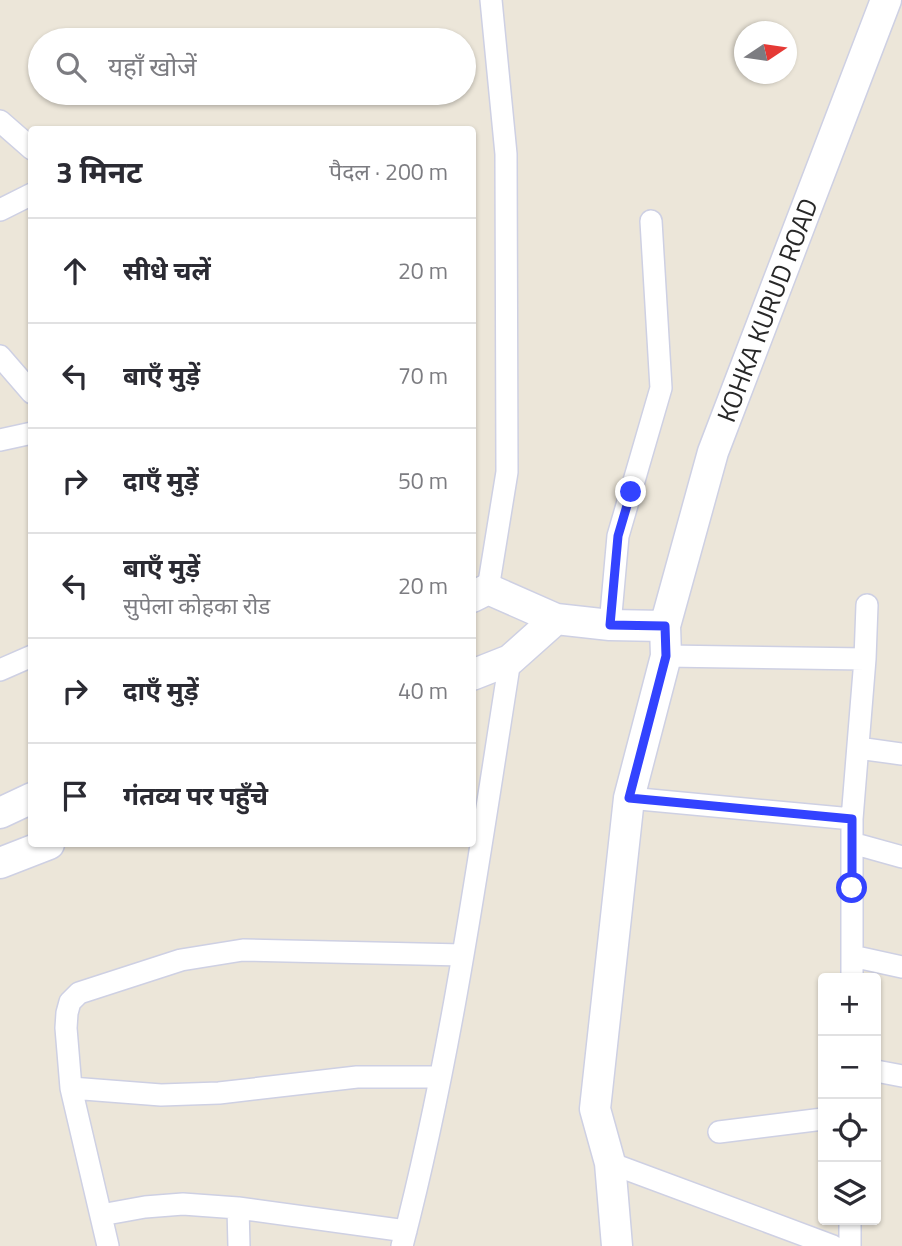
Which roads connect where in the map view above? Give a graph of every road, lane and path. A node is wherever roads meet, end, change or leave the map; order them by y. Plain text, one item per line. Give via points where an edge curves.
1 (491, 0) edge
2 (886, 0) edge
3 (0, 121) edge
4 (28, 146) edge
5 (28, 196) edge
6 (0, 210) edge
7 (651, 221) dead end
8 (0, 356) edge
9 (28, 388) edge
10 (28, 434) edge
11 (0, 440) edge
12 (478, 586) edge
13 (867, 605) dead end
14 (556, 619) junction
15 (610, 625) junction
16 (665, 626) junction
17 (666, 656) junction
18 (28, 658) edge
19 (865, 659) junction
20 (510, 660) junction
21 (0, 670) edge
22 (476, 673) edge
23 (858, 748) junction
24 (902, 754) edge
25 (629, 798) junction
26 (28, 800) edge
27 (0, 813) edge
28 (852, 819) junction
29 (852, 843) junction
30 (41, 847) edge
31 (902, 856) edge
32 (0, 863) edge
33 (463, 955) junction
34 (852, 956) junction
35 (902, 967) edge
36 (852, 973) edge
37 (881, 1072) edge
38 (902, 1076) edge
39 (440, 1077) junction
40 (71, 1088) junction
41 (818, 1120) edge
42 (719, 1132) dead end
43 (610, 1163) junction
44 (238, 1208) junction
45 (101, 1215) junction
46 (850, 1225) edge
47 (404, 1238) edge
48 (108, 1246) edge
49 (239, 1246) edge
50 (617, 1246) edge
51 (833, 1246) edge
52 (850, 1246) edge

1 - 12 street via 506,154 507,472
2 - 16 main road, KOHKA KURUD ROAD via 713,452
3 - 4 street
5 - 6 street
7 - 15 street via 661,388 618,536
8 - 9 street
10 - 11 street
12 - 14 main road
13 - 19 street
14 - 15 main road
14 - 20 main road
15 - 16 main road
16 - 17 main road, KOHKA KURUD ROAD
17 - 19 street
17 - 25 main road, KOHKA KURUD ROAD
18 - 21 street
19 - 23 street
20 - 22 main road
20 - 33 street
23 - 24 street
23 - 28 street
25 - 28 street
25 - 43 main road, KOHKA KURUD ROAD via 594,1109
26 - 27 main road
28 - 29 street
29 - 31 street
29 - 34 street
30 - 32 main road
33 - 39 street
33 - 40 street via 243,950 181,960 102,985 79,993 70,1002 66,1028
34 - 35 street
34 - 36 street
37 - 38 street
39 - 40 street via 357,1077 162,1095
39 - 47 street
40 - 45 street
41 - 42 street
43 - 50 main road, KOHKA KURUD ROAD
43 - 51 street
44 - 45 street via 183,1204
44 - 47 street
44 - 49 street
45 - 48 street
46 - 52 street

